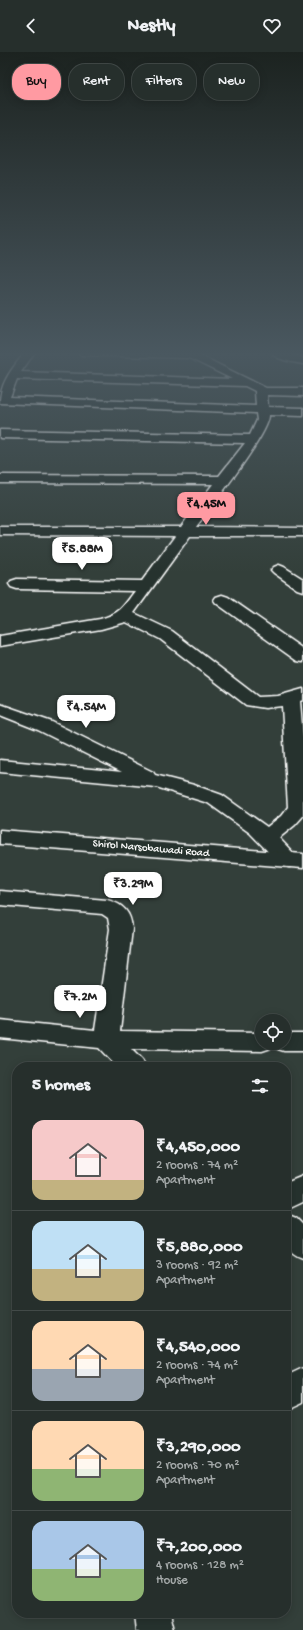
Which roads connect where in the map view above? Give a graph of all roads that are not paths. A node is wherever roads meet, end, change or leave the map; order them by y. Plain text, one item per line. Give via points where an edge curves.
1 (260, 426) edge
2 (0, 434) edge
3 (254, 439) junction
4 (0, 479) edge
5 (223, 480) junction
6 (0, 531) edge
7 (186, 532) junction
8 (303, 532) edge
9 (279, 570) dead end
10 (302, 583) edge
11 (17, 584) dead end
12 (147, 586) junction
13 (222, 600) dead end
14 (125, 615) junction
15 (0, 641) edge
16 (303, 657) edge
17 (297, 696) edge
18 (0, 709) edge
19 (0, 766) edge
20 (157, 781) junction
21 (0, 837) edge
22 (266, 838) junction
23 (296, 861) edge
24 (0, 898) edge
25 (0, 1029) edge
26 (106, 1040) junction
27 (255, 1042) edge
28 (291, 1042) edge
29 (303, 1042) edge
30 (128, 1062) edge
31 (303, 1187) edge
32 (291, 1195) edge
33 (291, 1232) edge
34 (303, 1246) edge
35 (303, 1383) edge
36 (291, 1391) edge
37 (154, 1618) edge
38 (156, 1630) edge

1 - 3 street
2 - 3 street
3 - 5 street
4 - 5 street
5 - 7 street
6 - 7 street
7 - 8 street
7 - 12 street
9 - 10 street
11 - 12 street
12 - 14 street
13 - 16 street
14 - 15 street via 101,624
14 - 17 street via 166,635 252,701 265,703
17 - 22 street via 298,808 289,820
18 - 20 street via 45,726
19 - 20 street
20 - 22 street via 215,799
21 - 23 main road, Shirol Narsobawadi Road
22 - 23 street
24 - 26 street via 107,907 117,912 121,929
25 - 26 street
26 - 27 street
26 - 30 street
28 - 29 street
31 - 32 street
33 - 34 street
35 - 36 street
37 - 38 street

